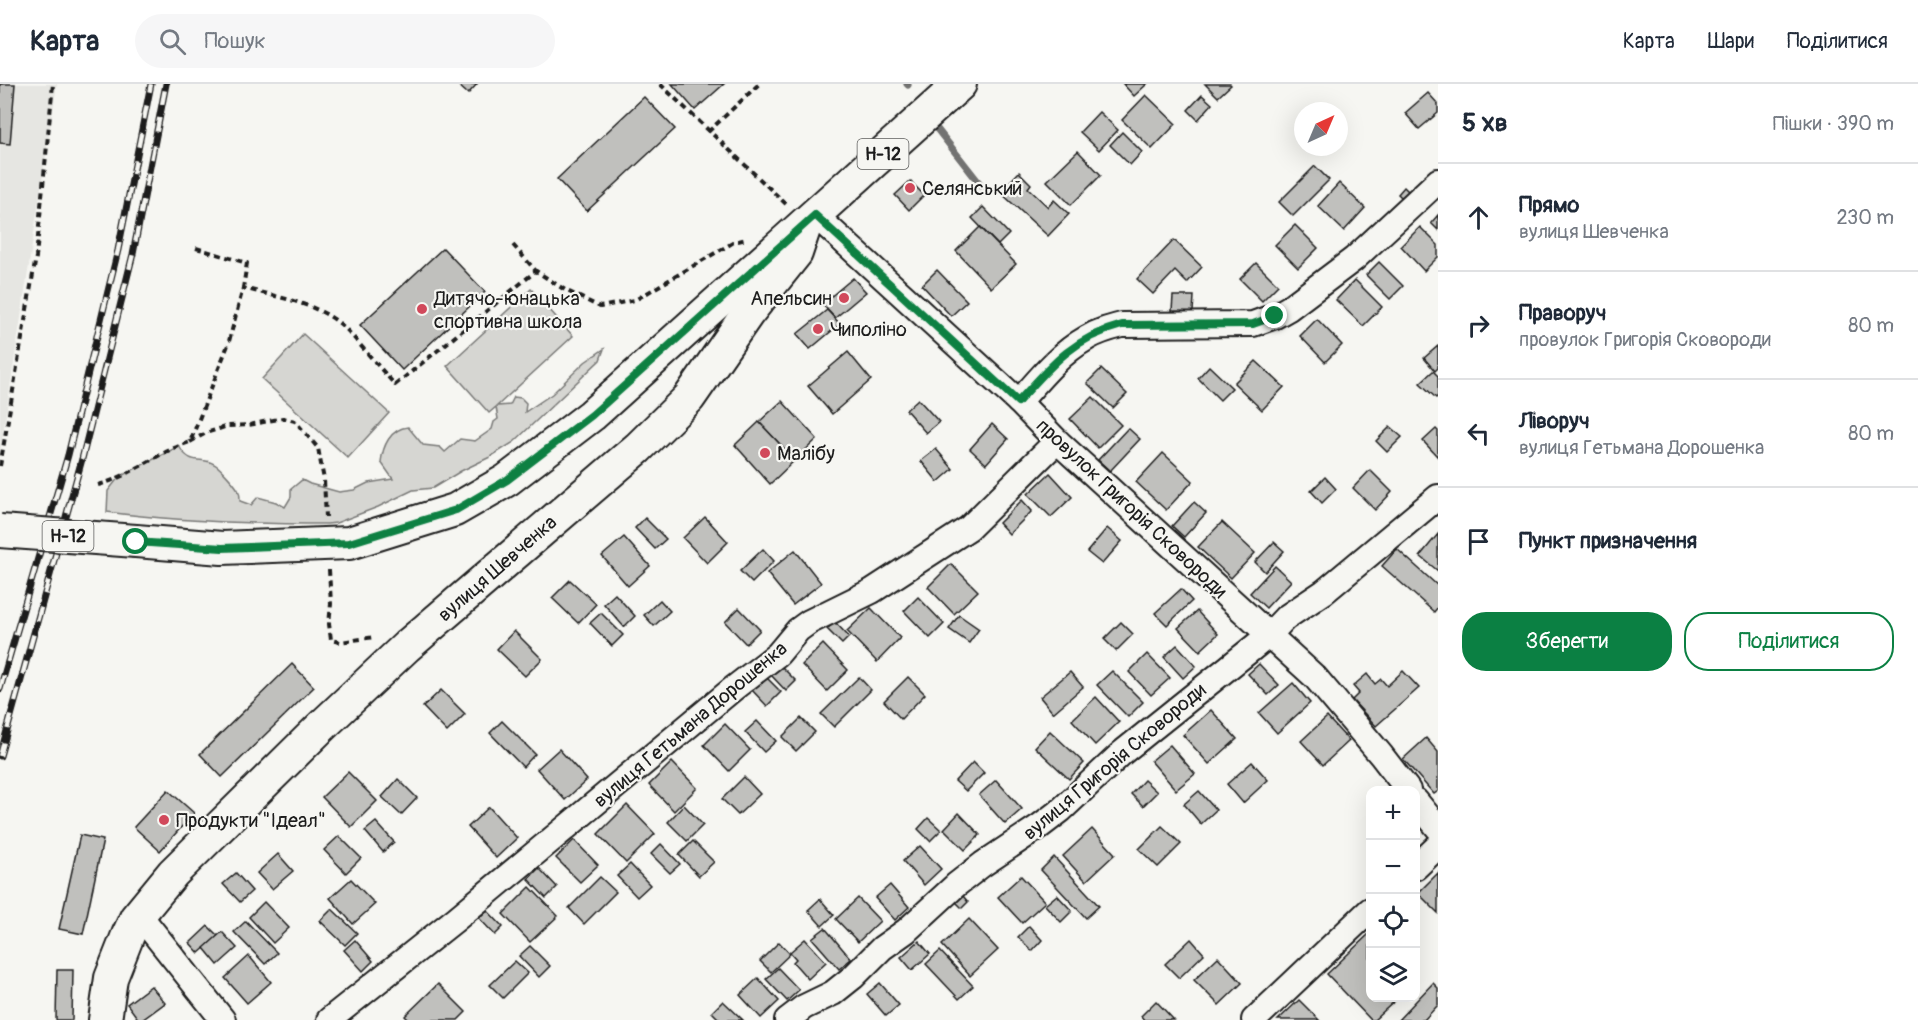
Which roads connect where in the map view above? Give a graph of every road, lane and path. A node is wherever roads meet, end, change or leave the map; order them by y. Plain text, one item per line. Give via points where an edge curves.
1 (53, 84) edge
2 (660, 84) edge
3 (759, 84) edge
4 (960, 84) edge
5 (708, 132) junction
6 (1438, 181) edge
7 (810, 219) junction
8 (754, 237) dead end
9 (513, 245) dead end
10 (196, 248) dead end
11 (536, 271) junction
12 (243, 288) junction
13 (1018, 402) junction
14 (1057, 441) junction
15 (190, 442) junction
16 (0, 464) edge
17 (98, 485) dead end
18 (1438, 497) edge
19 (0, 531) edge
20 (327, 544) junction
21 (1269, 635) junction
22 (376, 637) dead end
23 (1405, 786) edge
24 (1420, 806) edge
25 (1438, 828) edge
26 (1438, 846) edge
27 (1420, 863) edge
28 (1366, 915) edge
29 (136, 918) junction
30 (105, 1020) edge
31 (223, 1020) edge
32 (328, 1020) edge
33 (787, 1020) edge
34 (1254, 1020) edge

1 - 16 path via 36,257
2 - 5 path
3 - 5 path
4 - 7 main road, вулиця Шевченка / Н-12
5 - 7 path
6 - 13 street via 1354,258 1275,316 1253,324 1122,325 1107,329 1071,349
7 - 13 street, провулок Григорія Сковороди
7 - 20 main road, вулиця Шевченка / Н-12 via 592,415 507,480 456,510 349,543
7 - 29 main road, вулиця Шевченка via 796,253 689,398 638,448 407,646 203,842
8 - 11 path via 734,242 635,300 600,307
9 - 11 path
10 - 12 path via 247,263
11 - 12 path via 395,385 348,331 326,314 306,304
12 - 15 path via 228,345
13 - 14 street, провулок Григорія Сковороди
14 - 21 street, провулок Григорія Сковороди
14 - 32 street, вулиця Гетьмана Дорошенка via 969,528 872,591 798,630 778,654
15 - 17 path via 158,455 114,481
15 - 20 path via 228,426 283,418 295,421 318,448
18 - 21 street, вулиця Григорія Сковороди via 1324,592 1285,618
19 - 20 main road, вулиця Шевченка / Н-12, bridge via 222,548
20 - 22 path via 331,640
21 - 23 street, провулок Григорія Сковороди via 1315,677
21 - 33 street, вулиця Григорія Сковороди via 1123,752 1061,810 956,885 833,993
24 - 25 street
26 - 27 street
28 - 34 street
29 - 30 main road, вулиця Шевченка via 111,978
29 - 31 street via 145,922

